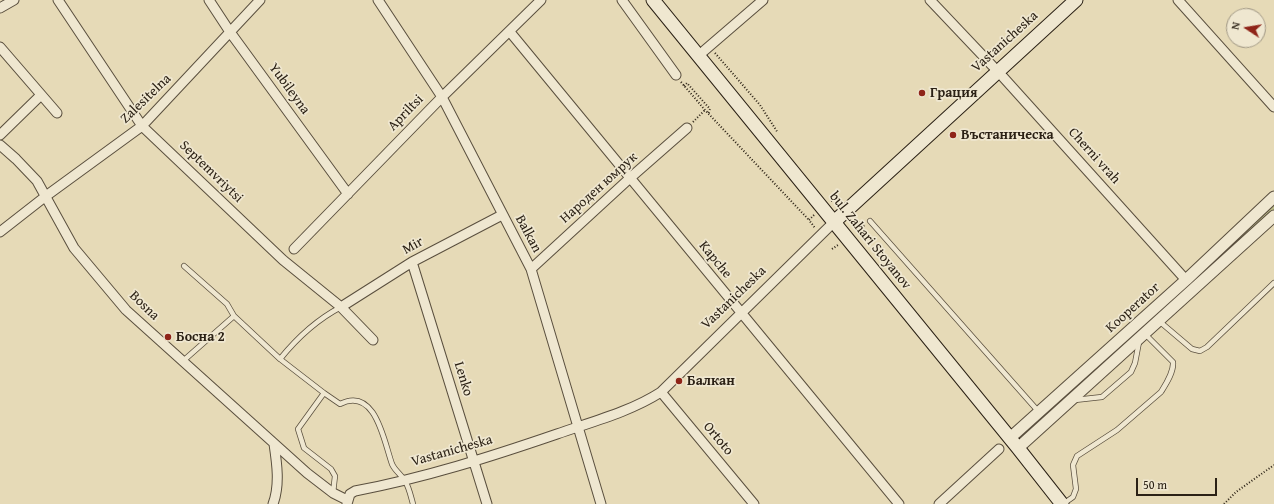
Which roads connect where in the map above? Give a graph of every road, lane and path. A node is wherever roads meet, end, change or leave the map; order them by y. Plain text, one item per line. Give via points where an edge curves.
1 (14, 0) edge
2 (58, 0) edge
3 (209, 0) edge
4 (260, 0) edge
5 (378, 0) edge
6 (541, 0) edge
7 (622, 0) edge
8 (653, 0) edge
9 (763, 0) edge
10 (930, 0) edge
11 (1076, 0) edge
12 (1178, 0) edge
13 (0, 8) edge
14 (230, 32) junction
15 (510, 32) junction
16 (0, 47) edge
17 (698, 56) junction
18 (719, 58) dead end
19 (997, 71) junction
20 (676, 75) joint
21 (740, 83) dead end
22 (684, 86) junction
23 (41, 94) junction
24 (442, 97) junction
25 (1274, 107) edge
26 (705, 110) junction
27 (57, 113) dead end
28 (708, 114) junction
29 (142, 126) junction
30 (687, 128) joint
31 (0, 135) edge
32 (0, 145) edge
33 (630, 178) junction
34 (348, 194) junction
35 (46, 196) junction
36 (1274, 198) edge
37 (502, 215) junction
38 (854, 216) dead end
39 (1274, 216) edge
40 (809, 220) dead end
41 (870, 221) dead end
42 (834, 222) junction
43 (862, 227) dead end
44 (0, 232) edge
45 (294, 249) dead end
46 (412, 262) junction
47 (184, 266) dead end
48 (531, 269) junction
49 (1186, 280) junction
50 (1274, 283) edge
51 (341, 307) junction
52 (741, 314) junction
53 (234, 316) junction
54 (1159, 321) junction
55 (1142, 336) junction
56 (373, 340) dead end
57 (280, 359) junction
58 (183, 362) junction
59 (661, 392) junction
60 (324, 393) junction
61 (1070, 401) junction
62 (1039, 413) junction
63 (577, 427) junction
64 (1014, 443) junction
65 (274, 444) junction
66 (999, 449) dead end
67 (475, 462) junction
68 (1274, 465) edge
69 (405, 481) junction
70 (333, 493) junction
71 (347, 502) edge
72 (273, 504) edge
73 (413, 504) edge
74 (487, 504) edge
75 (601, 504) edge
76 (754, 504) edge
77 (899, 504) edge
78 (939, 504) edge
79 (1062, 504) edge
80 (1224, 504) edge

1 - 13 street
2 - 29 street, Septemvriytsi
3 - 14 street, Yubileyna
4 - 14 street, Zalesitelna
5 - 24 street, Balkan
6 - 15 street, Apriltsi
7 - 20 street
8 - 17 main road, bul. Zahari Stoyanov
9 - 17 street
10 - 19 street, Cherni vrah
11 - 19 main road, Vastanicheska
12 - 25 street
14 - 29 street, Zalesitelna
14 - 34 street, Yubileyna
15 - 24 street, Apriltsi
15 - 33 street, Kapche
16 - 23 street
17 - 42 main road, bul. Zahari Stoyanov
18 - 21 path
19 - 42 main road, Vastanicheska
19 - 49 street, Cherni vrah
20 - 22 path
22 - 26 path
22 - 28 path via 687,83 699,96 710,109
23 - 27 street
23 - 31 street
24 - 34 street, Apriltsi
24 - 37 street, Balkan
26 - 28 path
26 - 30 path
28 - 40 path
29 - 35 street, Zalesitelna
29 - 51 street, Septemvriytsi via 283,260
30 - 33 street, Народен юмрук
32 - 35 street, Bosna via 37,181
33 - 48 street, Народен юмрук
33 - 52 street, Kapche
34 - 45 street, Apriltsi
35 - 44 street, Zalesitelna
35 - 58 street, Bosna via 74,248 126,310
36 - 49 street, Kooperator
37 - 46 street, Mir
37 - 48 street, Balkan
38 - 43 path
39 - 54 street, Kooperator
41 - 62 lane
42 - 52 street, Vastanicheska
42 - 64 main road, bul. Zahari Stoyanov
46 - 51 street, Mir
46 - 67 street, Lenko
47 - 53 lane via 227,304
48 - 63 street, Balkan
49 - 62 street, Kooperator
50 - 54 lane via 1200,351 1192,349
51 - 56 street, Septemvriytsi
51 - 57 lane via 323,316
52 - 59 street, Vastanicheska
52 - 77 street, Kapche
53 - 57 lane
53 - 58 lane
54 - 55 street, Kooperator
55 - 61 street, Kooperator
55 - 61 lane via 1131,372 1102,397
55 - 79 lane via 1173,362 1174,368 1161,392 1117,430 1077,456 1073,465 1076,489 1073,497
57 - 60 lane
58 - 65 street, Bosna
59 - 63 street, Vastanicheska via 647,401
59 - 76 street, Ortoto
60 - 69 lane via 340,404 354,400 364,403 371,410 393,465
60 - 70 lane via 298,430 304,448 331,469 335,476
61 - 64 street, Kooperator
62 - 64 street, Kooperator
63 - 67 street, Vastanicheska
63 - 75 street, Balkan
64 - 79 main road, bul. Zahari Stoyanov
65 - 70 street, Bosna
65 - 72 street via 278,473 276,498
66 - 78 street
67 - 69 street, Vastanicheska
67 - 74 street, Lenko
68 - 80 path via 1236,492
69 - 71 street, Vastanicheska via 355,491
69 - 73 lane
70 - 71 street, Bosna

